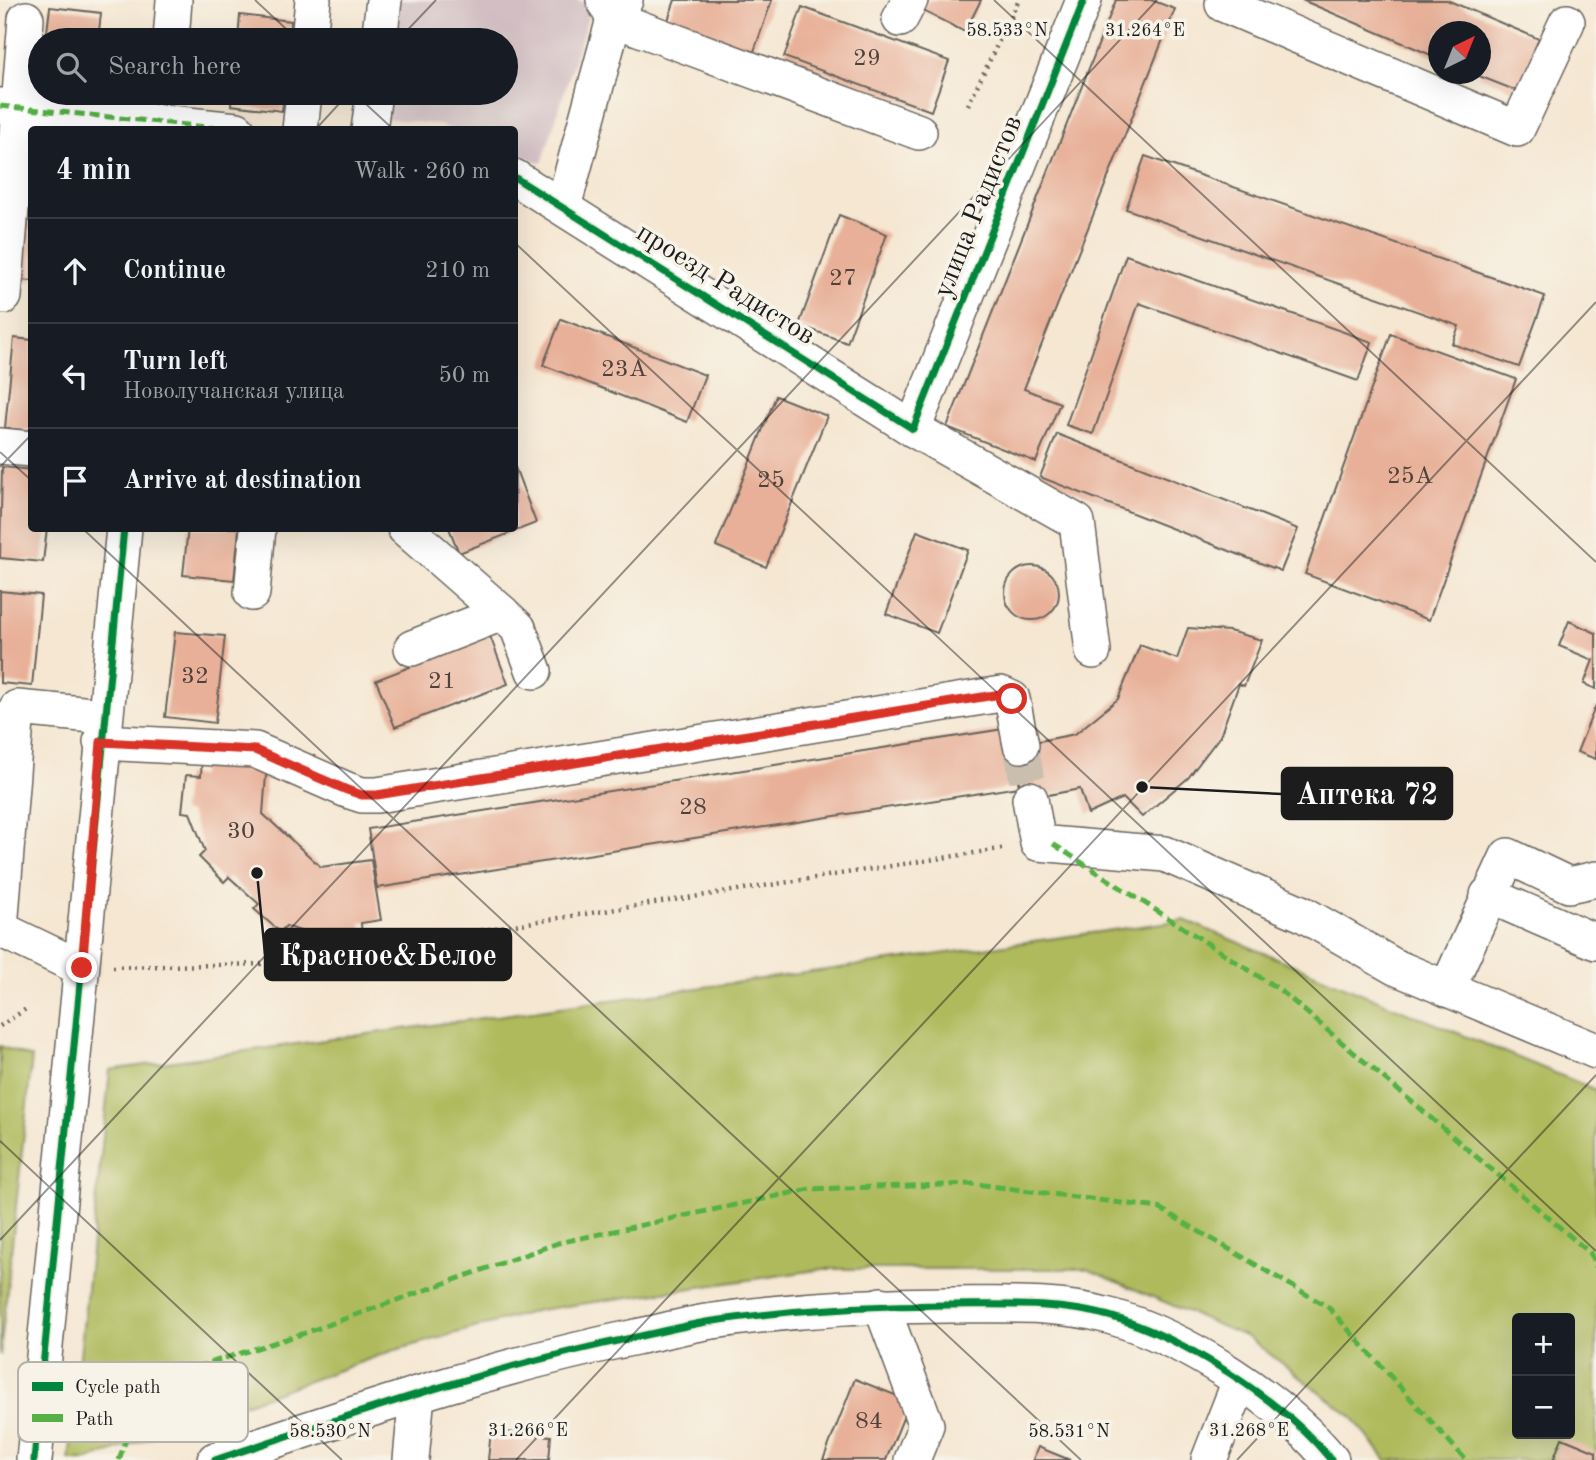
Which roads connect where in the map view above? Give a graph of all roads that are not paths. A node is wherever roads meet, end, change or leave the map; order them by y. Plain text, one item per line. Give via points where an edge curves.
1 (174, 0) edge
2 (313, 0) edge
3 (384, 0) edge
4 (1084, 0) edge
5 (1225, 0) edge
6 (614, 6) edge
7 (26, 19) dead end
8 (1567, 22) dead end
9 (172, 28) edge
10 (310, 28) edge
11 (380, 28) edge
12 (303, 105) edge
13 (372, 105) edge
14 (10, 106) edge
15 (164, 115) edge
16 (218, 126) edge
17 (300, 126) edge
18 (369, 126) edge
19 (919, 132) dead end
20 (518, 179) edge
21 (563, 207) junction
22 (4, 296) dead end
23 (913, 429) junction
24 (0, 446) edge
25 (28, 449) edge
26 (124, 532) edge
27 (258, 532) edge
28 (410, 532) edge
29 (253, 593) dead end
30 (502, 613) junction
31 (412, 649) dead end
32 (1093, 651) dead end
33 (534, 671) dead end
34 (103, 729) junction
35 (1021, 745) tunnel mouth
36 (1030, 799) tunnel mouth
37 (1596, 879) edge
38 (1488, 895) junction
39 (0, 929) edge
40 (1596, 942) edge
41 (82, 968) junction
42 (1447, 989) junction
43 (1596, 1051) edge
44 (881, 1305) junction
45 (44, 1362) edge
46 (1240, 1381) junction
47 (417, 1394) junction
48 (36, 1442) edge
49 (34, 1460) edge
50 (215, 1460) edge
51 (411, 1460) edge
52 (912, 1460) edge
53 (1209, 1460) edge
54 (1331, 1460) edge

1 - 9 street
2 - 10 street
3 - 11 street
4 - 23 street, улица Радистов
5 - 8 street via 1223,4 1517,129
6 - 19 street
6 - 21 street
7 - 14 street
12 - 17 street
13 - 18 street
14 - 15 street
14 - 22 street
15 - 16 street
20 - 21 street, проезд Радистов
21 - 23 street, проезд Радистов
23 - 32 street, проезд Радистов via 1077,522
24 - 25 street
26 - 34 street
27 - 29 street
28 - 30 street
30 - 31 street
30 - 33 street via 518,628
34 - 35 street via 255,750 362,795 1001,694 1012,699
34 - 39 street via 17,708
34 - 41 street
36 - 42 street via 1038,843 1165,854 1303,914 1395,967
37 - 38 street via 1569,885 1508,856
38 - 40 street
38 - 42 street
39 - 41 street
41 - 45 street
42 - 43 street
44 - 46 street via 1023,1305 1109,1316 1172,1341
44 - 47 street via 705,1322 559,1353
44 - 52 street via 926,1425
46 - 53 street
46 - 54 street
47 - 50 street
47 - 51 street
48 - 49 street

